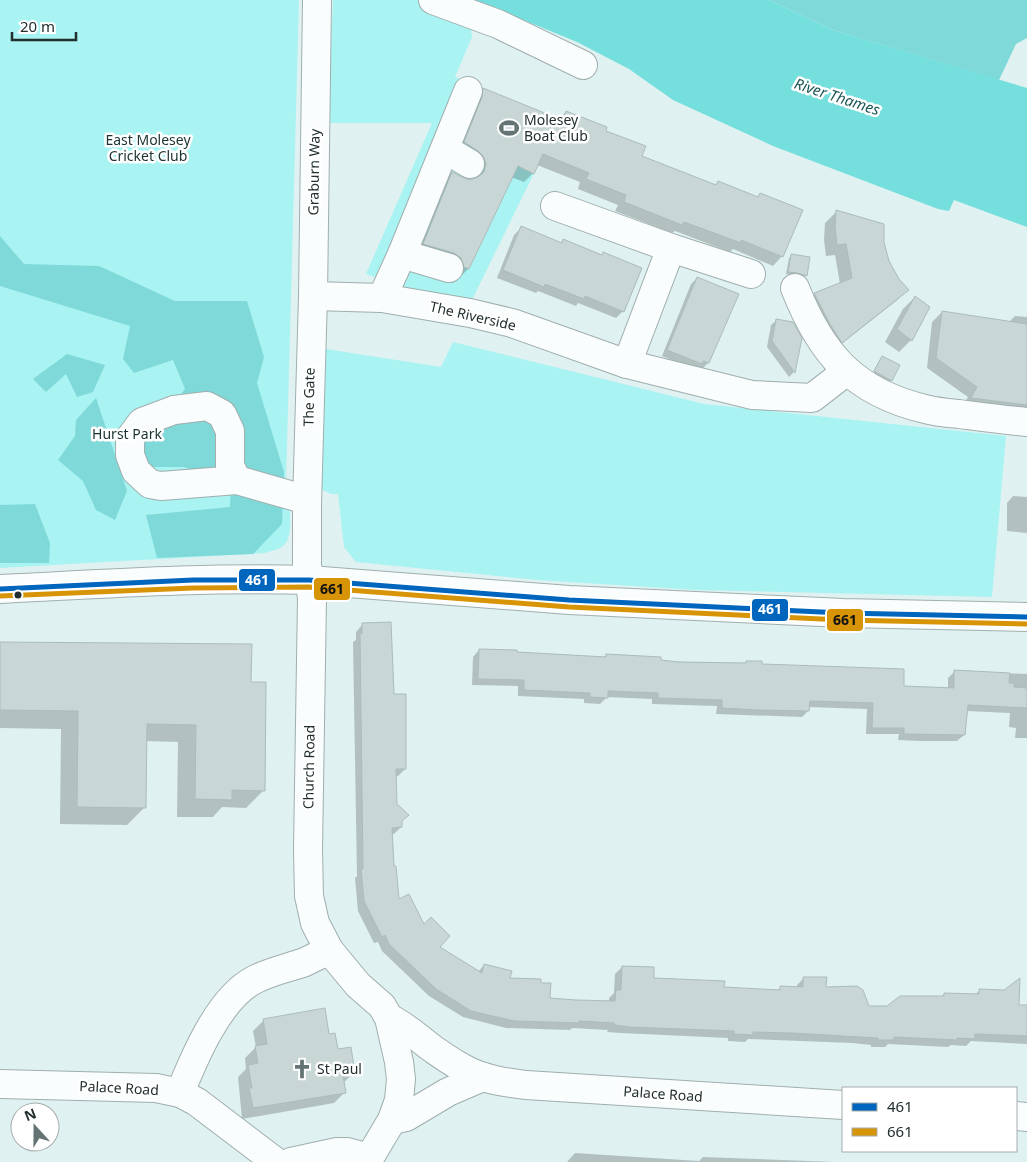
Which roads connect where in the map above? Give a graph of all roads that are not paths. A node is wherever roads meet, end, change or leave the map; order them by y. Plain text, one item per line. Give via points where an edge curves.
1 (316, 0) edge
2 (433, 0) edge
3 (583, 66) dead end
4 (468, 91) dead end
5 (444, 150) junction
6 (470, 164) dead end
7 (555, 206) dead end
8 (671, 248) junction
9 (402, 254) junction
10 (449, 268) dead end
11 (751, 274) dead end
12 (795, 288) dead end
13 (313, 296) junction
14 (382, 298) junction
15 (311, 345) joint
16 (627, 364) junction
17 (846, 371) junction
18 (1027, 422) edge
19 (237, 480) dead end
20 (307, 500) junction
21 (309, 580) junction
22 (0, 589) edge
23 (1027, 617) edge
24 (329, 950) junction
25 (389, 1018) junction
26 (483, 1077) junction
27 (0, 1084) edge
28 (180, 1093) junction
29 (842, 1105) edge
30 (392, 1120) junction
31 (368, 1160) edge
32 (276, 1162) edge
33 (291, 1162) edge

1 - 13 street, Graburn Way
2 - 3 street via 498,24
4 - 5 street
5 - 6 street
5 - 9 street
7 - 8 street
8 - 11 street
8 - 16 street
9 - 10 street
9 - 14 street
12 - 17 street via 817,335
13 - 14 street, The Riverside
13 - 15 street, Graburn Way
14 - 16 street, The Riverside via 512,323
15 - 20 street, The Gate
16 - 17 street, The Riverside via 752,395 812,398
17 - 18 street via 874,390 926,410
19 - 20 street
20 - 21 street
21 - 22 street via 143,582
21 - 23 street via 569,600 824,612
21 - 24 street, Church Road via 312,598 309,896 315,923
24 - 25 street, Church Road via 352,978 382,1006
24 - 28 street via 243,987 205,1036
25 - 26 street, Palace Road via 456,1064
25 - 30 street, Church Road via 400,1062 399,1100
26 - 29 street, Palace Road via 526,1085
26 - 30 street
27 - 28 street, Palace Road via 156,1088
28 - 32 street, Palace Road
30 - 31 street, Church Road
31 - 33 street via 337,1152

